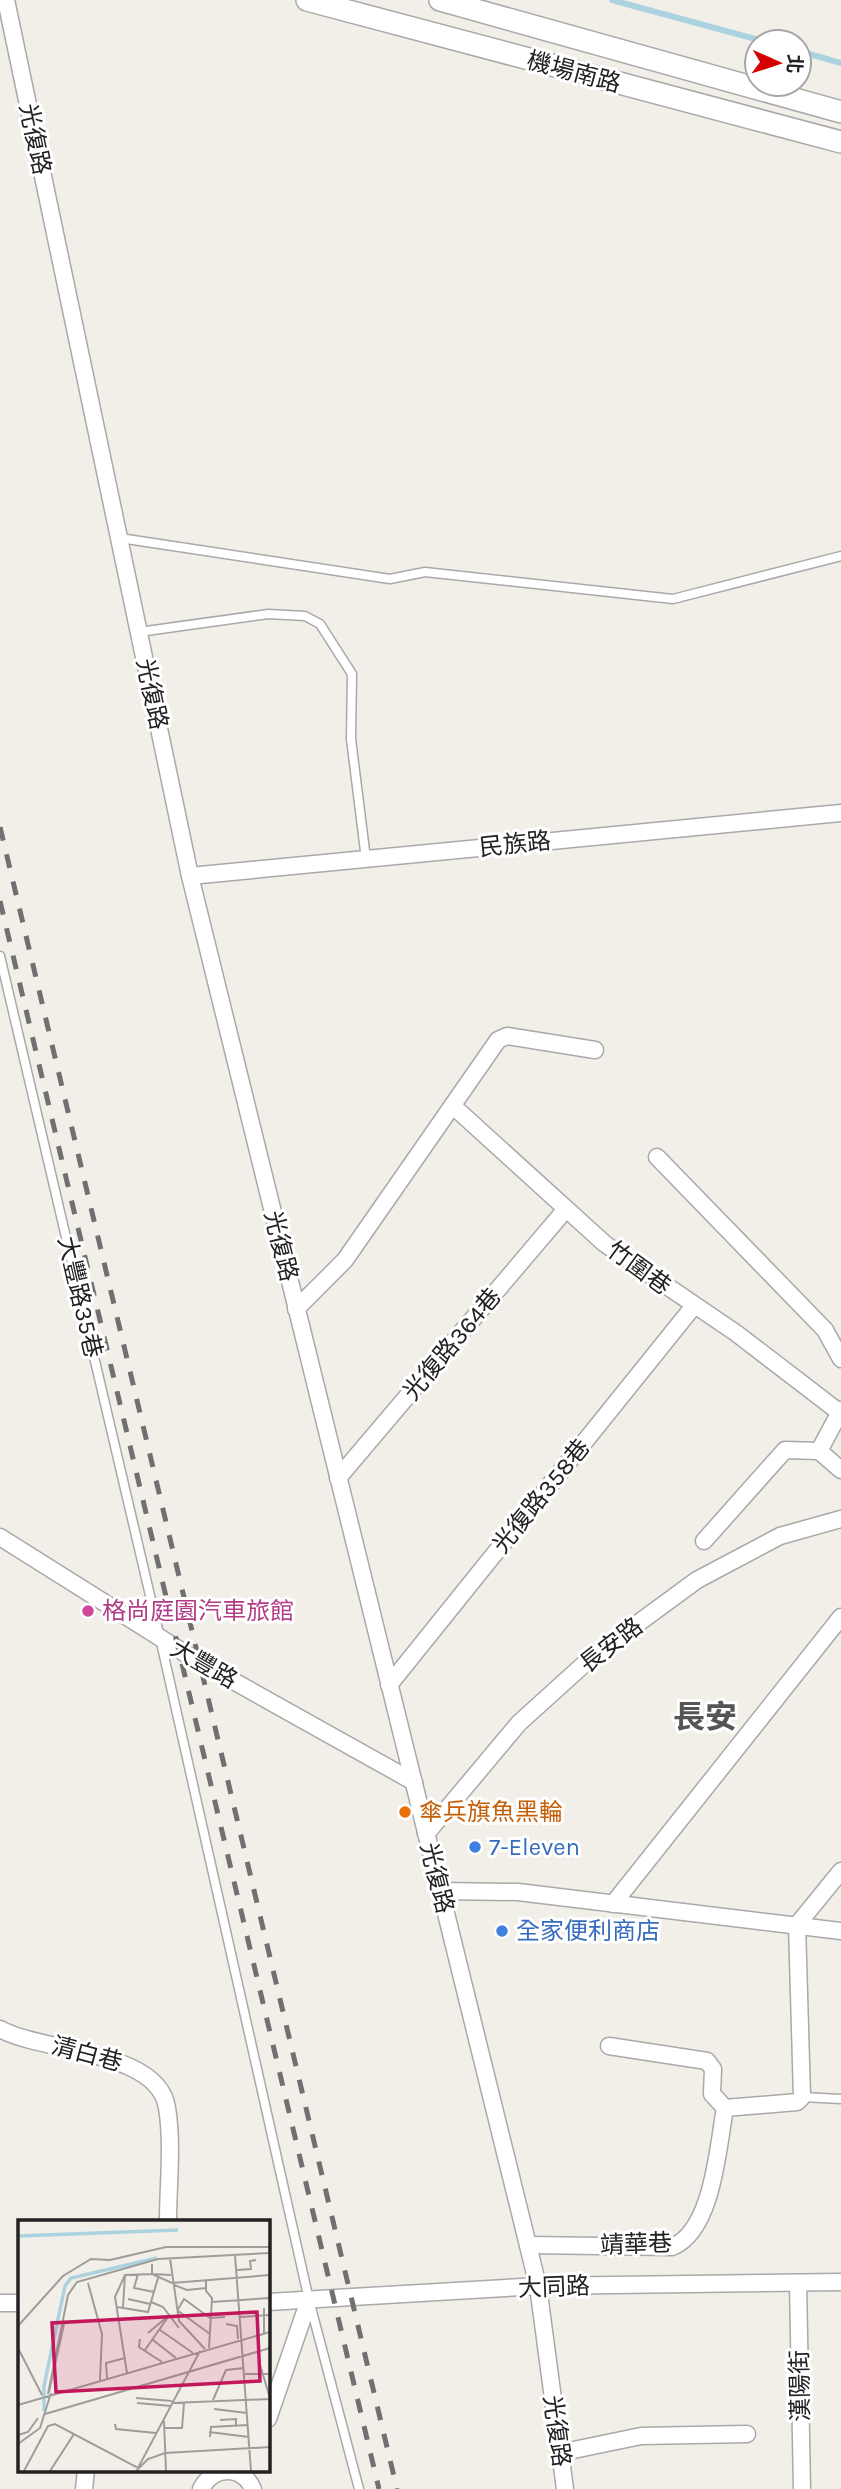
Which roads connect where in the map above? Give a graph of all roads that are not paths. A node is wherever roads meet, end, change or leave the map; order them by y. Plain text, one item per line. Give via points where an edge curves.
1 (6, 0) edge
2 (307, 0) edge
3 (440, 0) edge
4 (841, 112) edge
5 (841, 142) edge
6 (120, 538) junction
7 (841, 556) edge
8 (139, 632) junction
9 (841, 813) edge
10 (366, 859) junction
11 (190, 876) junction
12 (0, 956) edge
13 (596, 1050) dead end
14 (453, 1106) junction
15 (657, 1157) dead end
16 (566, 1209) junction
17 (693, 1307) junction
18 (296, 1309) junction
19 (841, 1359) edge
20 (840, 1411) edge
21 (819, 1451) junction
22 (841, 1470) edge
23 (338, 1478) junction
24 (841, 1519) edge
25 (705, 1541) dead end
26 (2, 1542) edge
27 (841, 1617) edge
28 (160, 1638) junction
29 (389, 1685) junction
30 (414, 1782) junction
31 (426, 1834) junction
32 (841, 1871) edge
33 (440, 1891) junction
34 (613, 1904) junction
35 (797, 1925) junction
36 (841, 1931) edge
37 (0, 2029) edge
38 (609, 2046) dead end
39 (802, 2096) junction
40 (841, 2099) edge
41 (725, 2108) junction
42 (168, 2220) edge
43 (528, 2245) junction
44 (841, 2282) edge
45 (798, 2283) junction
46 (538, 2286) junction
47 (310, 2300) junction
48 (270, 2302) edge
49 (0, 2303) edge
50 (18, 2303) edge
51 (270, 2413) edge
52 (747, 2434) dead end
53 (559, 2453) junction
54 (216, 2472) edge
55 (240, 2472) edge
56 (201, 2489) edge
57 (253, 2489) edge
58 (359, 2489) edge
59 (565, 2489) edge
60 (802, 2489) edge

1 - 6 street, 光復路
2 - 5 street, 機場南路
3 - 4 street, 機場南路
6 - 7 lane via 390,579 425,572 673,600
6 - 8 street, 光復路
8 - 10 lane via 268,614 304,615 320,624 352,674 351,738
8 - 11 street, 光復路
9 - 10 street, 民族路
10 - 11 street, 民族路
11 - 18 street, 光復路
12 - 28 lane, 大豐路35巷
13 - 14 street via 508,1036 498,1040
14 - 16 street, 竹圍巷
14 - 18 street via 345,1259
15 - 19 street via 825,1331
16 - 17 street, 竹圍巷 via 605,1244
16 - 23 street, 光復路364巷
17 - 20 street, 竹圍巷 via 736,1333
17 - 29 street, 光復路358巷
18 - 23 street, 光復路
20 - 21 street
21 - 22 street
21 - 25 street via 785,1450
23 - 29 street, 光復路
24 - 31 street, 長安路 via 780,1536 697,1580 592,1657 519,1723
26 - 28 street, 大豐路
27 - 34 street
28 - 30 street, 大豐路
28 - 47 lane, 大豐路35巷
29 - 30 street, 光復路
30 - 31 street, 光復路
31 - 33 street, 光復路
32 - 35 street
33 - 34 street via 518,1892
33 - 43 street, 光復路
34 - 35 street
35 - 36 street
35 - 39 street
37 - 42 street, 清白巷 via 84,2055 128,2063 156,2083 167,2106
38 - 41 street via 707,2061 713,2069 712,2094
39 - 40 lane
39 - 41 street via 797,2102
41 - 43 street, 靖華巷 via 719,2156 698,2223 684,2242 672,2247
43 - 46 street, 光復路
44 - 45 street, 大同路
45 - 46 street, 大同路
45 - 60 street, 漢陽街
46 - 47 street, 大同路
46 - 53 street, 光復路
47 - 48 street, 大同路
47 - 51 street
47 - 58 lane, 大豐路35巷
49 - 50 street
52 - 53 street via 640,2436
53 - 59 street, 光復路
54 - 56 street
55 - 57 street

